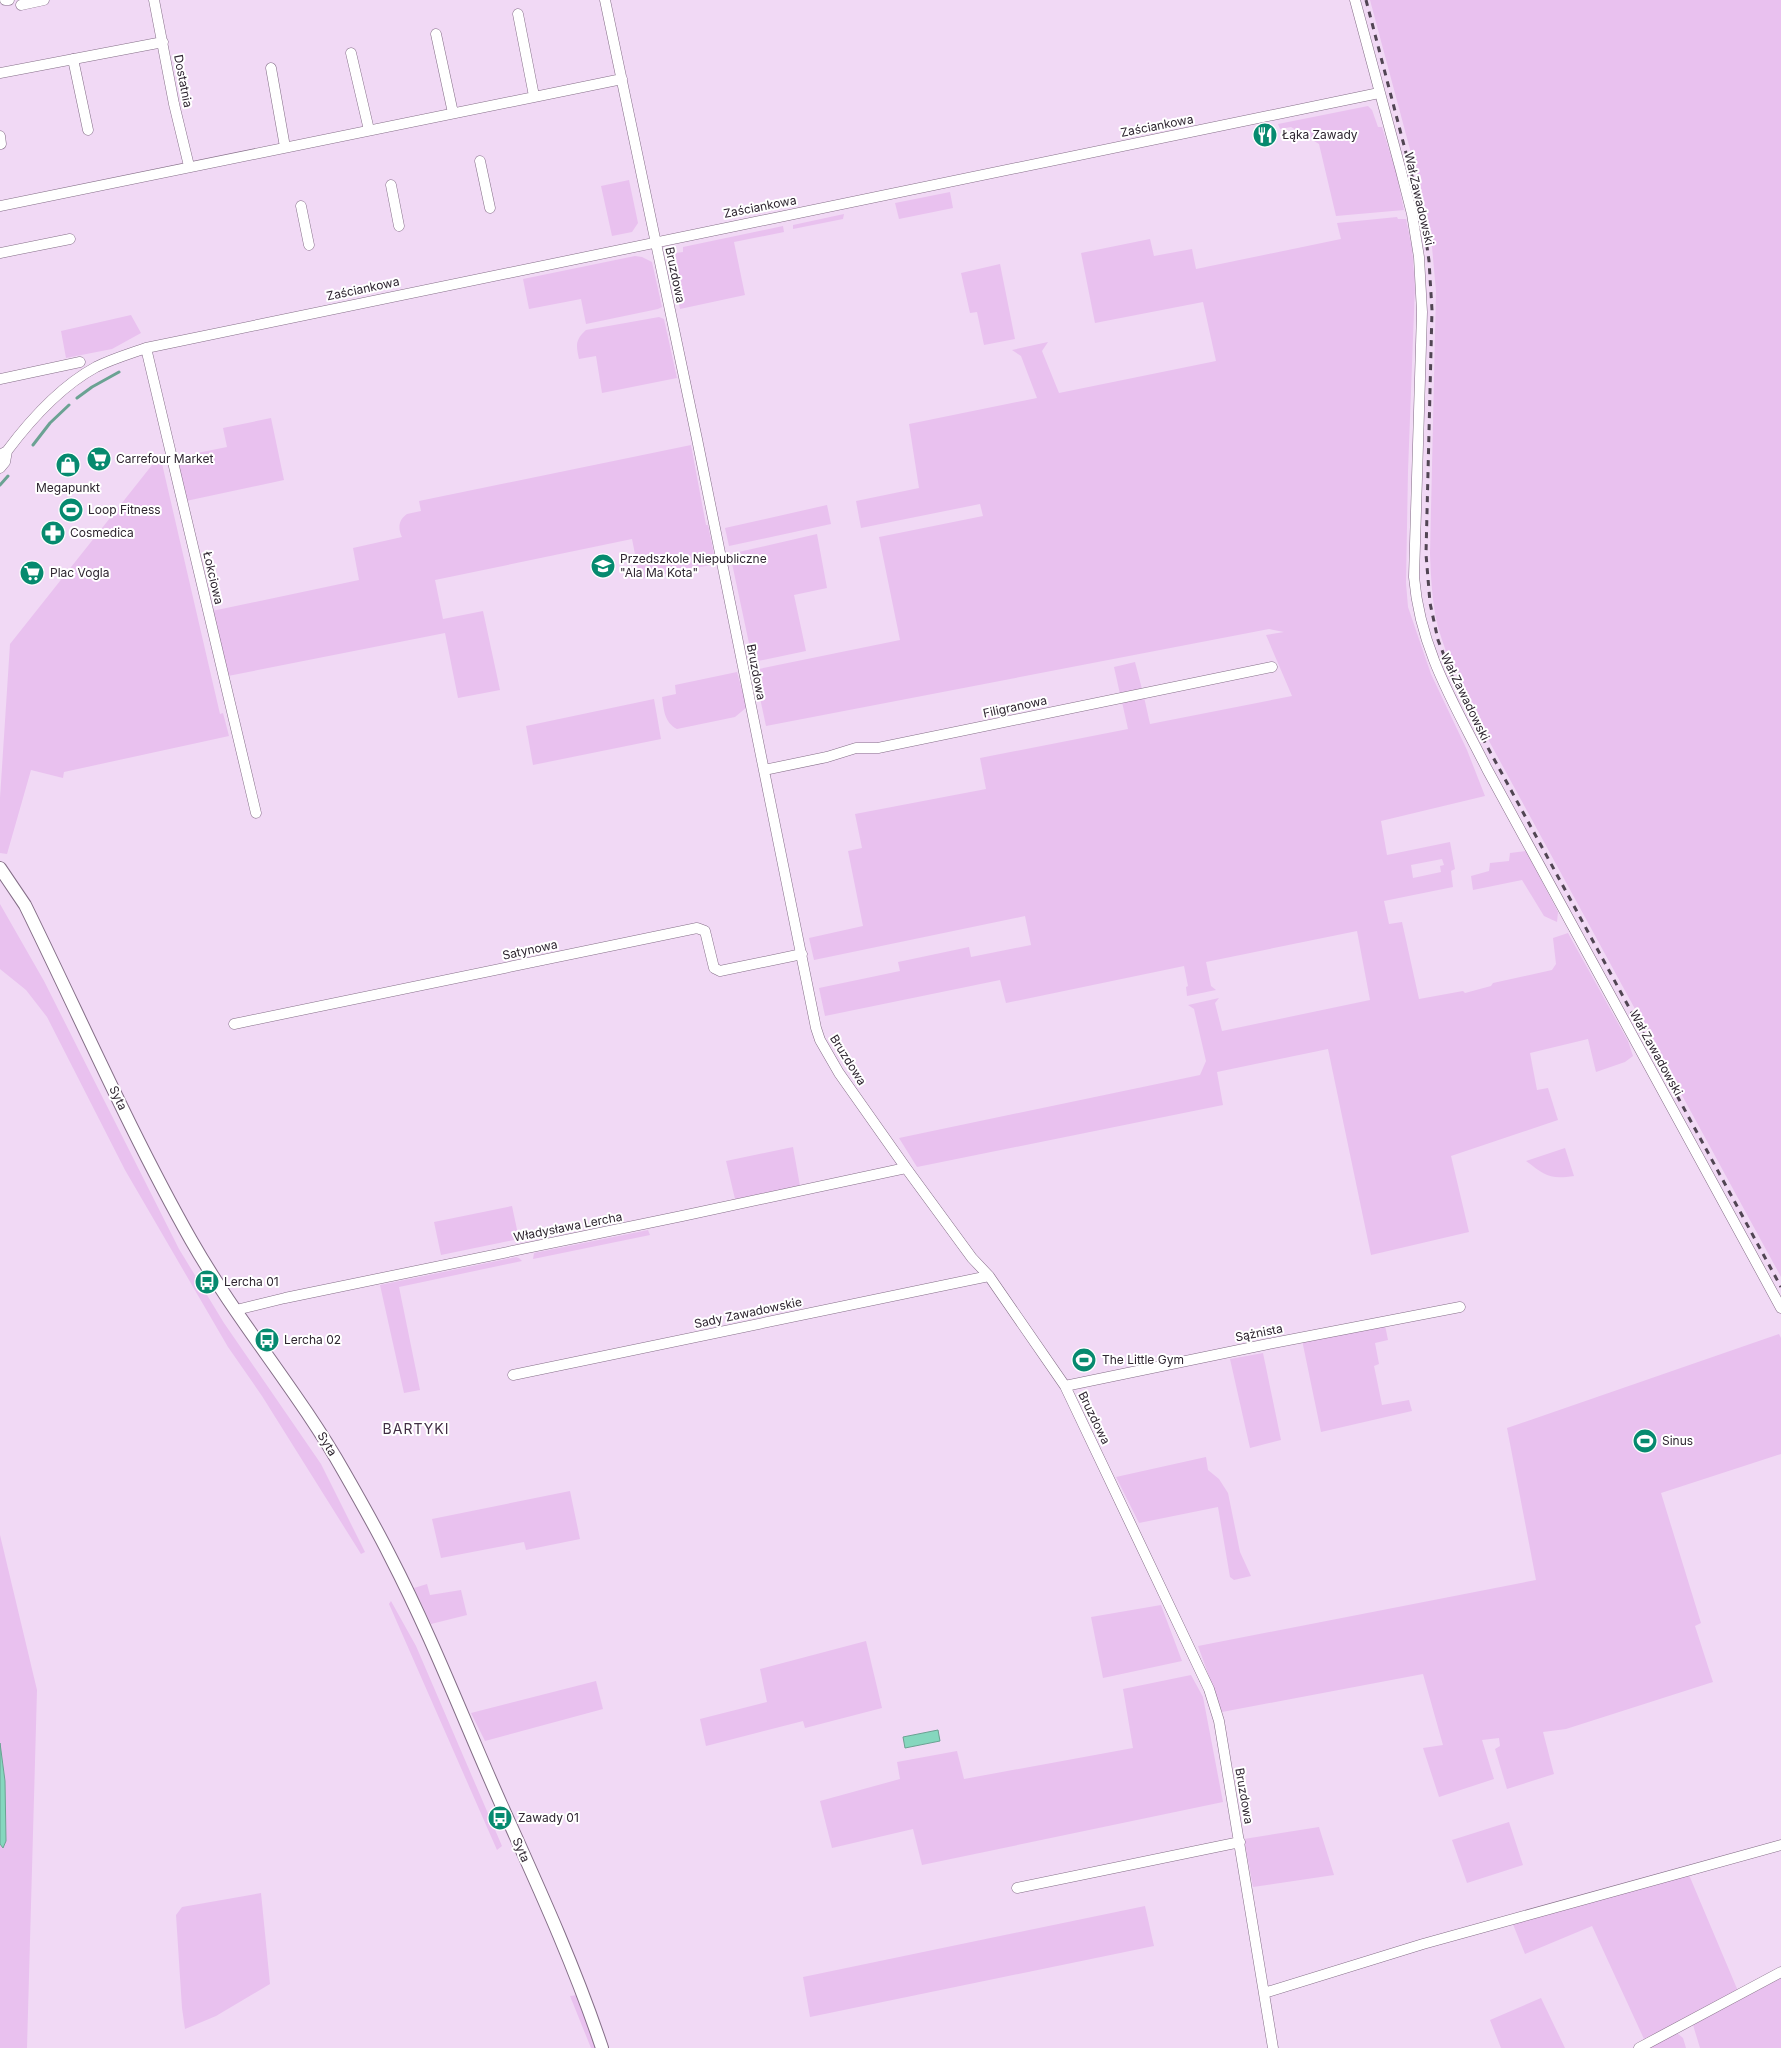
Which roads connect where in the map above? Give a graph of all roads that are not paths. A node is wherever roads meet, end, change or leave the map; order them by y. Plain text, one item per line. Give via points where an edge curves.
1 (44, 0) edge
2 (154, 0) edge
3 (605, 0) edge
4 (1354, 0) edge
5 (22, 5) dead end
6 (518, 14) dead end
7 (436, 34) dead end
8 (163, 42) junction
9 (351, 53) dead end
10 (74, 59) junction
11 (270, 68) dead end
12 (0, 73) edge
13 (622, 79) junction
14 (1379, 93) junction
15 (534, 96) junction
16 (453, 113) junction
17 (88, 130) dead end
18 (369, 130) junction
19 (285, 147) junction
20 (480, 161) dead end
21 (189, 166) junction
22 (391, 185) dead end
23 (0, 206) edge
24 (301, 206) dead end
25 (490, 208) dead end
26 (399, 226) dead end
27 (70, 239) dead end
28 (655, 241) junction
29 (310, 245) dead end
30 (0, 253) edge
31 (146, 348) junction
32 (80, 362) dead end
33 (0, 379) edge
34 (4, 453) edge
35 (0, 468) edge
36 (1272, 667) dead end
37 (764, 770) junction
38 (256, 813) dead end
39 (0, 868) edge
40 (802, 954) junction
41 (234, 1024) dead end
42 (906, 1168) junction
43 (988, 1276) junction
44 (1460, 1307) dead end
45 (1781, 1308) edge
46 (236, 1310) junction
47 (513, 1374) dead end
48 (1065, 1386) junction
49 (1240, 1842) junction
50 (1781, 1845) edge
51 (1018, 1888) dead end
52 (1781, 1972) edge
53 (1264, 1993) junction
54 (602, 2048) edge
55 (1273, 2048) edge
56 (1639, 2048) edge

1 - 5 street
2 - 8 street, Dostatnia
3 - 13 street, Bruzdowa
4 - 14 street, Wał Zawadowski
6 - 15 street
7 - 16 street
8 - 10 street
8 - 21 street, Dostatnia
9 - 18 street
10 - 12 street
10 - 17 street
11 - 19 street
13 - 15 street
13 - 28 street, Bruzdowa
14 - 28 street, Zaściankowa via 1006,166
14 - 45 street, Wał Zawadowski via 1412,214 1419,257 1422,312 1414,577 1430,652 1488,772
15 - 16 street
16 - 18 street
18 - 19 street
19 - 21 street
20 - 25 street
21 - 23 street
22 - 26 street
24 - 29 street
27 - 30 street
28 - 31 street, Zaściankowa
28 - 37 street, Bruzdowa
31 - 34 street, Zaściankowa via 97,366 72,383
31 - 38 street, Łokciowa
32 - 33 street
34 - 35 street, Zaściankowa via 5,462
36 - 37 street, Filigranowa via 878,748 856,748
37 - 40 street, Bruzdowa
39 - 46 street, Syta via 25,905 150,1166 208,1268
40 - 41 street, Satynowa via 720,971 714,968 705,931 696,928
40 - 42 street, Bruzdowa via 820,1040
42 - 43 street, Bruzdowa
42 - 46 street, Władysława Lercha
43 - 47 street, Sady Zawadowskie
43 - 48 street, Bruzdowa
44 - 48 street, Sążnista
46 - 54 street, Syta via 311,1419 392,1558 542,1896
48 - 49 street, Bruzdowa via 1209,1689 1219,1721
49 - 51 street
49 - 53 street, Bruzdowa
50 - 53 street via 1423,1944
52 - 56 street
53 - 55 street, Bruzdowa

